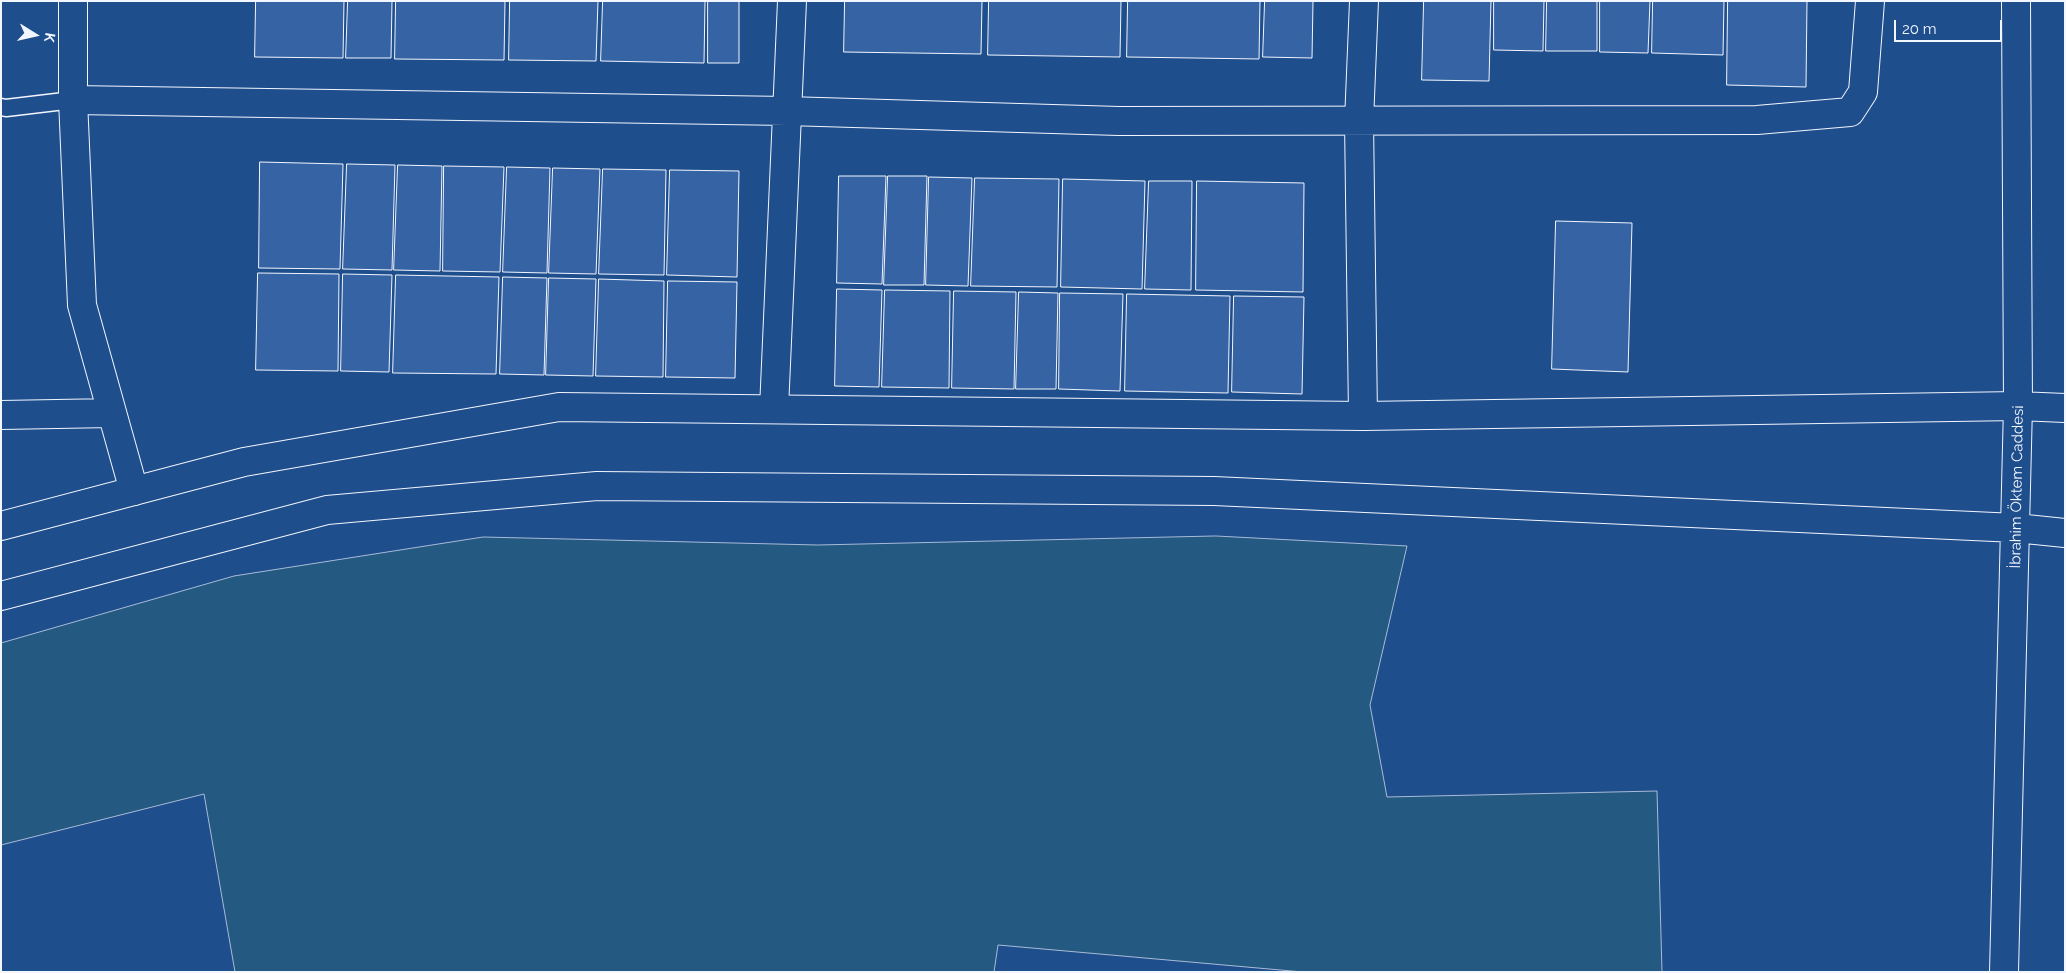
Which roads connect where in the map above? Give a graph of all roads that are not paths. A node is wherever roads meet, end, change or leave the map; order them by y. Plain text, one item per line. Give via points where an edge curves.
1 (73, 1) edge
2 (792, 1) edge
3 (1364, 1) edge
4 (1870, 1) edge
5 (2016, 1) edge
6 (73, 100) junction
7 (1, 107) edge
8 (787, 111) junction
9 (1359, 121) junction
10 (2018, 406) junction
11 (2065, 408) edge
12 (774, 409) junction
13 (112, 413) junction
14 (1, 415) edge
15 (1362, 416) junction
16 (134, 491) junction
17 (1, 526) edge
18 (2016, 528) junction
19 (2065, 532) edge
20 (1, 596) edge
21 (2004, 972) edge

1 - 6 main road
2 - 8 main road
3 - 9 main road
4 - 9 main road via 1863,92 1850,112 1757,120
5 - 10 main road, İbrahim Öktem Caddesi
6 - 7 lane
6 - 8 main road
6 - 13 main road via 82,305
8 - 9 main road via 1119,121
8 - 12 main road
9 - 15 main road
10 - 11 main road
10 - 15 main road
10 - 18 main road, İbrahim Öktem Caddesi
12 - 15 main road
12 - 16 main road via 559,407 244,462
13 - 14 main road
13 - 16 main road
16 - 17 main road
18 - 19 main road
18 - 20 main road via 1214,491 597,486 327,510
18 - 21 main road, İbrahim Öktem Caddesi

